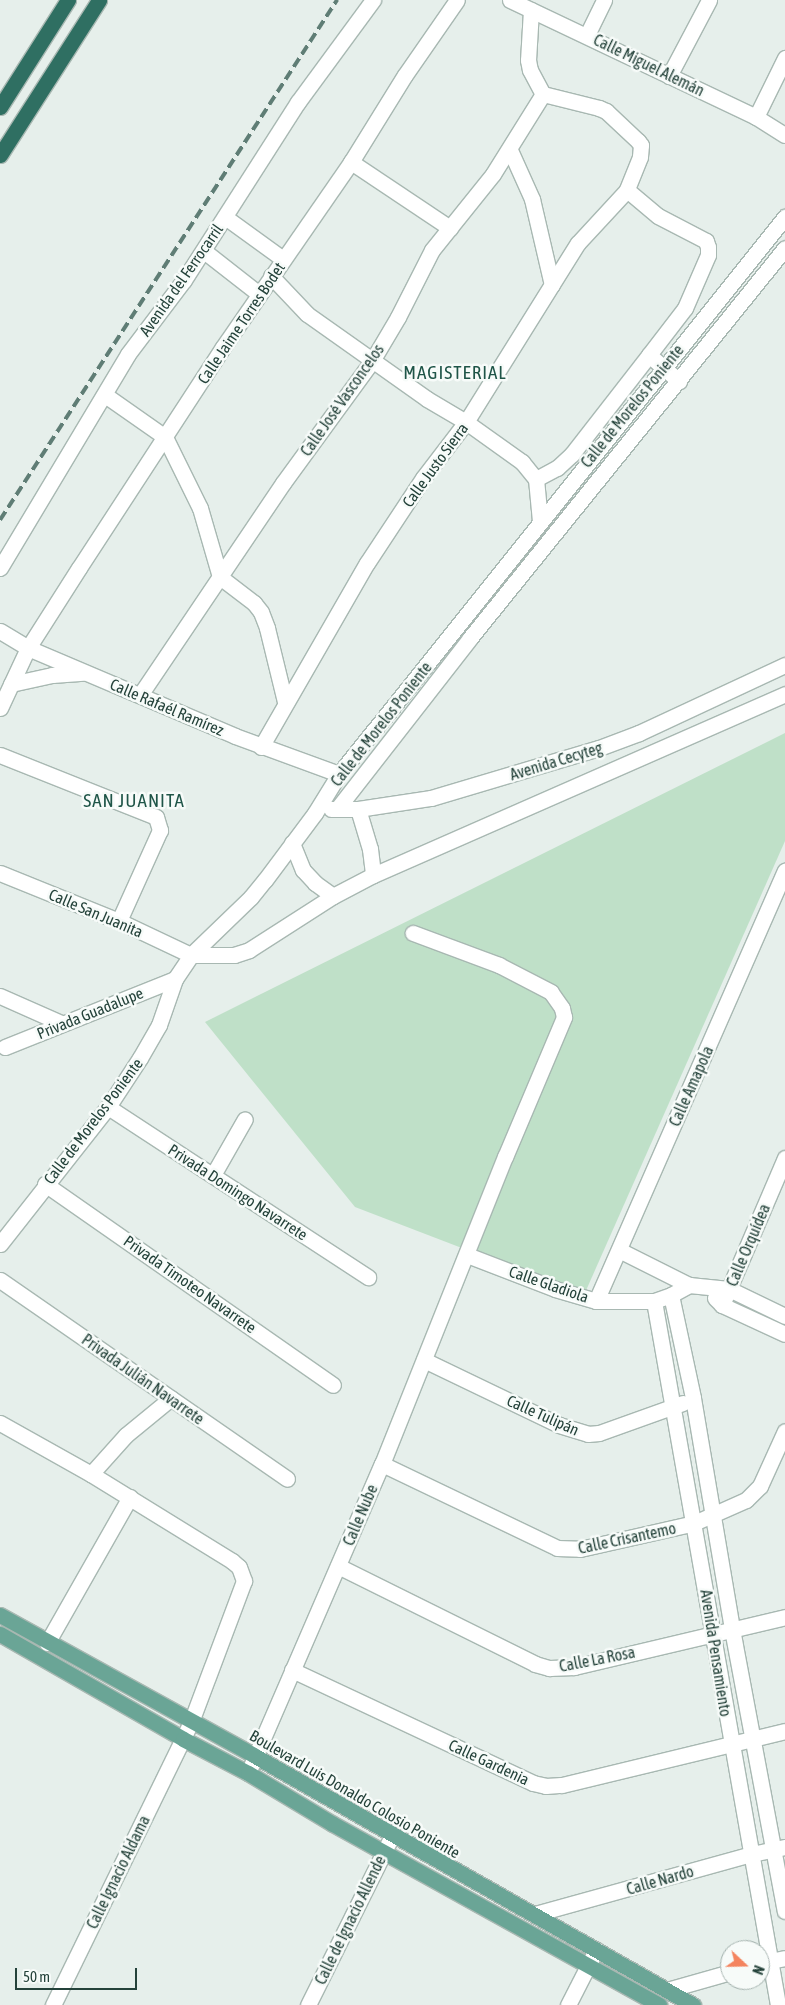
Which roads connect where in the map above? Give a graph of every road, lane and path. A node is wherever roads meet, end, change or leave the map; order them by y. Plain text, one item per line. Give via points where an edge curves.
1 (68, 0) edge
2 (100, 0) edge
3 (373, 0) edge
4 (457, 0) edge
5 (510, 0) edge
6 (604, 0) edge
7 (709, 0) edge
8 (531, 10) junction
9 (587, 35) junction
10 (785, 58) edge
11 (669, 76) junction
12 (541, 98) junction
13 (0, 107) edge
14 (756, 117) junction
15 (785, 135) edge
16 (510, 150) junction
17 (0, 156) edge
18 (351, 162) junction
19 (625, 192) junction
20 (225, 217) junction
21 (785, 217) edge
22 (450, 228) junction
23 (785, 248) edge
24 (204, 251) junction
25 (283, 259) junction
26 (742, 270) junction
27 (271, 276) junction
28 (758, 283) junction
29 (552, 286) junction
30 (259, 294) junction
31 (650, 355) junction
32 (372, 361) junction
33 (663, 367) junction
34 (679, 381) junction
35 (105, 395) junction
36 (466, 422) junction
37 (588, 434) junction
38 (165, 438) junction
39 (602, 444) junction
40 (536, 479) junction
41 (540, 521) junction
42 (0, 568) edge
43 (220, 576) junction
44 (457, 626) junction
45 (0, 631) edge
46 (470, 638) junction
47 (28, 648) junction
48 (785, 665) edge
49 (87, 673) junction
50 (11, 684) junction
51 (785, 694) edge
52 (140, 695) junction
53 (286, 702) junction
54 (0, 708) edge
55 (261, 747) junction
56 (0, 755) edge
57 (339, 774) junction
58 (337, 809) junction
59 (358, 809) junction
60 (315, 813) junction
61 (292, 843) junction
62 (785, 870) edge
63 (0, 873) edge
64 (374, 875) junction
65 (333, 896) junction
66 (119, 921) junction
67 (413, 933) dead end
68 (190, 954) junction
69 (175, 979) junction
70 (0, 996) edge
71 (61, 1023) junction
72 (5, 1047) dead end
73 (108, 1107) junction
74 (245, 1119) dead end
75 (785, 1158) edge
76 (214, 1175) junction
77 (45, 1184) junction
78 (0, 1244) edge
79 (619, 1250) junction
80 (467, 1255) junction
81 (368, 1277) dead end
82 (0, 1280) edge
83 (689, 1285) junction
84 (706, 1288) junction
85 (729, 1289) junction
86 (671, 1295) junction
87 (596, 1301) junction
88 (654, 1301) junction
89 (722, 1305) junction
90 (785, 1316) edge
91 (785, 1334) edge
92 (424, 1360) junction
93 (333, 1385) dead end
94 (171, 1398) junction
95 (693, 1398) junction
96 (674, 1407) junction
97 (0, 1424) edge
98 (785, 1431) edge
99 (382, 1464) junction
100 (91, 1474) junction
101 (287, 1479) dead end
102 (130, 1497) junction
103 (712, 1517) junction
104 (694, 1523) junction
105 (338, 1566) junction
106 (0, 1615) edge
107 (785, 1616) edge
108 (732, 1629) junction
109 (713, 1633) junction
110 (0, 1634) edge
111 (48, 1643) junction
112 (292, 1670) junction
113 (191, 1722) junction
114 (785, 1731) edge
115 (183, 1739) junction
116 (753, 1739) junction
117 (731, 1744) junction
118 (255, 1756) junction
119 (248, 1773) junction
120 (392, 1836) junction
121 (779, 1848) edge
122 (384, 1852) junction
123 (752, 1854) junction
124 (785, 1911) edge
125 (535, 1914) junction
126 (596, 1950) junction
127 (772, 1961) edge
128 (587, 1966) junction
129 (720, 1975) edge
130 (667, 1990) junction
131 (53, 2005) edge
132 (308, 2005) edge
133 (568, 2005) edge
134 (659, 2005) edge
135 (693, 2005) edge
136 (778, 2005) edge

1 - 13 highway
2 - 17 highway
3 - 20 street, Avenida del Ferrocarril via 298,102
4 - 18 street, Calle Jaime Torres Bodet
5 - 8 street, Calle Miguel Alemán
6 - 9 street
7 - 11 street
8 - 9 street, Calle Miguel Alemán
8 - 12 street via 528,60
9 - 11 street, Calle Miguel Alemán
10 - 14 street
11 - 14 street, Calle Miguel Alemán
12 - 16 street, Calle José Vasconcelos
12 - 19 street via 606,111 641,144 640,157
14 - 15 street, Calle Miguel Alemán
16 - 22 street, Calle José Vasconcelos
16 - 29 street via 532,199
18 - 22 street
18 - 25 street, Calle Jaime Torres Bodet
19 - 29 street, Calle Justo Sierra via 586,232
19 - 31 street via 658,216 706,241 708,247 708,255 686,308
20 - 24 street, Avenida del Ferrocarril
20 - 25 street
21 - 26 street, Calle de Morelos Poniente
22 - 32 street, Calle José Vasconcelos via 432,250
23 - 28 street, Calle de Morelos Poniente
24 - 30 street
24 - 35 street, Avenida del Ferrocarril via 128,354
25 - 27 street, Calle Jaime Torres Bodet
26 - 28 street
26 - 33 street, Calle de Morelos Poniente
27 - 30 street, Calle Jaime Torres Bodet
27 - 32 street via 307,314
28 - 34 street, Calle de Morelos Poniente
29 - 36 street, Calle Justo Sierra
30 - 38 street, Calle Jaime Torres Bodet
31 - 33 street
31 - 37 street
32 - 36 street
32 - 43 street, Calle José Vasconcelos
33 - 34 street
33 - 39 street, Calle de Morelos Poniente
34 - 46 street, Calle de Morelos Poniente
35 - 38 street
35 - 42 street, Avenida del Ferrocarril
36 - 40 street via 522,462
36 - 53 street, Calle Justo Sierra via 423,478 367,563
37 - 39 street
37 - 40 street via 557,468
38 - 43 street via 200,508
38 - 47 street, Calle Jaime Torres Bodet
39 - 41 street, Calle de Morelos Poniente
40 - 41 street
41 - 44 street, Calle de Morelos Poniente
43 - 52 street, Calle José Vasconcelos
43 - 53 street via 254,602 261,612
44 - 46 street
44 - 57 street, Calle de Morelos Poniente
45 - 47 street, Calle Rafaél Ramírez
46 - 58 street, Calle de Morelos Poniente
47 - 49 street, Calle Rafaél Ramírez
47 - 50 street, Calle Jaime Torres Bodet
48 - 59 street, Avenida Cecyteg via 639,733 599,748 456,792
49 - 50 street via 52,675
49 - 52 street, Calle Rafaél Ramírez
50 - 54 street, Calle Jaime Torres Bodet
51 - 64 street
52 - 55 street, Calle Rafaél Ramírez
53 - 55 street, Calle Justo Sierra
55 - 57 street, Calle Rafaél Ramírez
56 - 66 street via 156,817 160,830
57 - 60 street, Calle de Morelos Poniente
58 - 59 street, Avenida Cecyteg
58 - 60 street, Avenida Cecyteg
59 - 64 street
60 - 61 street, Calle de Morelos Poniente
61 - 65 street via 303,870
61 - 68 street, Calle de Morelos Poniente via 251,897
62 - 79 street, Calle Amapola
63 - 66 street, Calle San Juanita
64 - 65 street
65 - 68 street via 249,950 234,954
66 - 68 street, Calle San Juanita
67 - 80 street, Calle Nube via 499,965 551,992 564,1017
68 - 69 street, Calle de Morelos Poniente
69 - 71 street, Privada Guadalupe
69 - 73 street, Calle de Morelos Poniente via 151,1041
70 - 71 street
71 - 72 street, Privada Guadalupe
73 - 76 street, Privada Domingo Navarrete
73 - 77 street, Calle de Morelos Poniente
74 - 76 street
75 - 85 street, Calle Orquídea
76 - 81 street, Privada Domingo Navarrete
77 - 78 street, Calle de Morelos Poniente
77 - 93 street, Privada Timoteo Navarrete
79 - 83 street
79 - 87 street, Calle Amapola
80 - 87 street, Calle Gladiola
80 - 92 street, Calle Nube
82 - 94 street, Privada Julián Navarrete
83 - 84 street
83 - 86 street, Calle Gladiola
84 - 85 street
84 - 89 street
85 - 89 street, Calle Orquídea
85 - 90 street
86 - 88 street, Calle Gladiola
86 - 95 street, Avenida Pensamiento
87 - 88 street, Calle Gladiola
88 - 96 street, Avenida Pensamiento
89 - 91 street
92 - 96 street, Calle Tulipán via 559,1426 588,1434
92 - 99 street, Calle Nube
94 - 100 street via 126,1435
94 - 101 street, Privada Julián Navarrete
95 - 96 street, Calle Tulipán
95 - 103 street, Avenida Pensamiento
96 - 104 street, Avenida Pensamiento
97 - 100 street, Calle Ignacio Aldama
98 - 103 street, Calle Crisantemo via 754,1494
99 - 104 street, Calle Crisantemo via 557,1548 580,1549
99 - 105 street, Calle Nube
100 - 102 street, Calle Ignacio Aldama
102 - 111 street
102 - 113 street, Calle Ignacio Aldama via 232,1561 242,1572 244,1581
103 - 104 street, Calle Crisantemo
103 - 108 street, Avenida Pensamiento
104 - 109 street, Avenida Pensamiento
105 - 109 street, Calle La Rosa via 549,1668 574,1667
105 - 112 street, Calle Nube
106 - 111 main road, Boulevard Luis Donaldo Colosio Poniente
107 - 108 street, Calle La Rosa
108 - 109 street, Calle La Rosa
108 - 116 street, Avenida Pensamiento
109 - 117 street, Avenida Pensamiento
110 - 115 main road
111 - 113 main road, Boulevard Luis Donaldo Colosio Poniente
112 - 117 street, Calle Gardenia via 532,1783 546,1786 562,1785
112 - 118 street, Calle Nube
113 - 115 street, Calle Ignacio Aldama
113 - 118 main road, Boulevard Luis Donaldo Colosio Poniente
114 - 116 street, Calle Gardenia
115 - 119 main road
115 - 131 street, Calle Ignacio Aldama
116 - 117 street, Calle Gardenia
116 - 121 street, Avenida Pensamiento
117 - 123 street, Avenida Pensamiento
118 - 119 street, Calle Nube
118 - 120 main road, Boulevard Luis Donaldo Colosio Poniente
119 - 122 main road
120 - 122 street, Calle de Ignacio Allende
120 - 125 main road, Boulevard Luis Donaldo Colosio Poniente
121 - 123 street, Calle Nardo
121 - 124 street, Avenida Pensamiento
122 - 128 main road
122 - 132 street, Calle de Ignacio Allende
123 - 125 street, Calle Nardo
123 - 127 street, Avenida Pensamiento
125 - 126 main road, Boulevard Luis Donaldo Colosio Poniente
126 - 128 street
126 - 130 main road, Boulevard Luis Donaldo Colosio Poniente
127 - 136 street, Avenida Pensamiento
128 - 133 street
128 - 134 main road
129 - 130 street
130 - 135 main road, Boulevard Luis Donaldo Colosio Poniente

